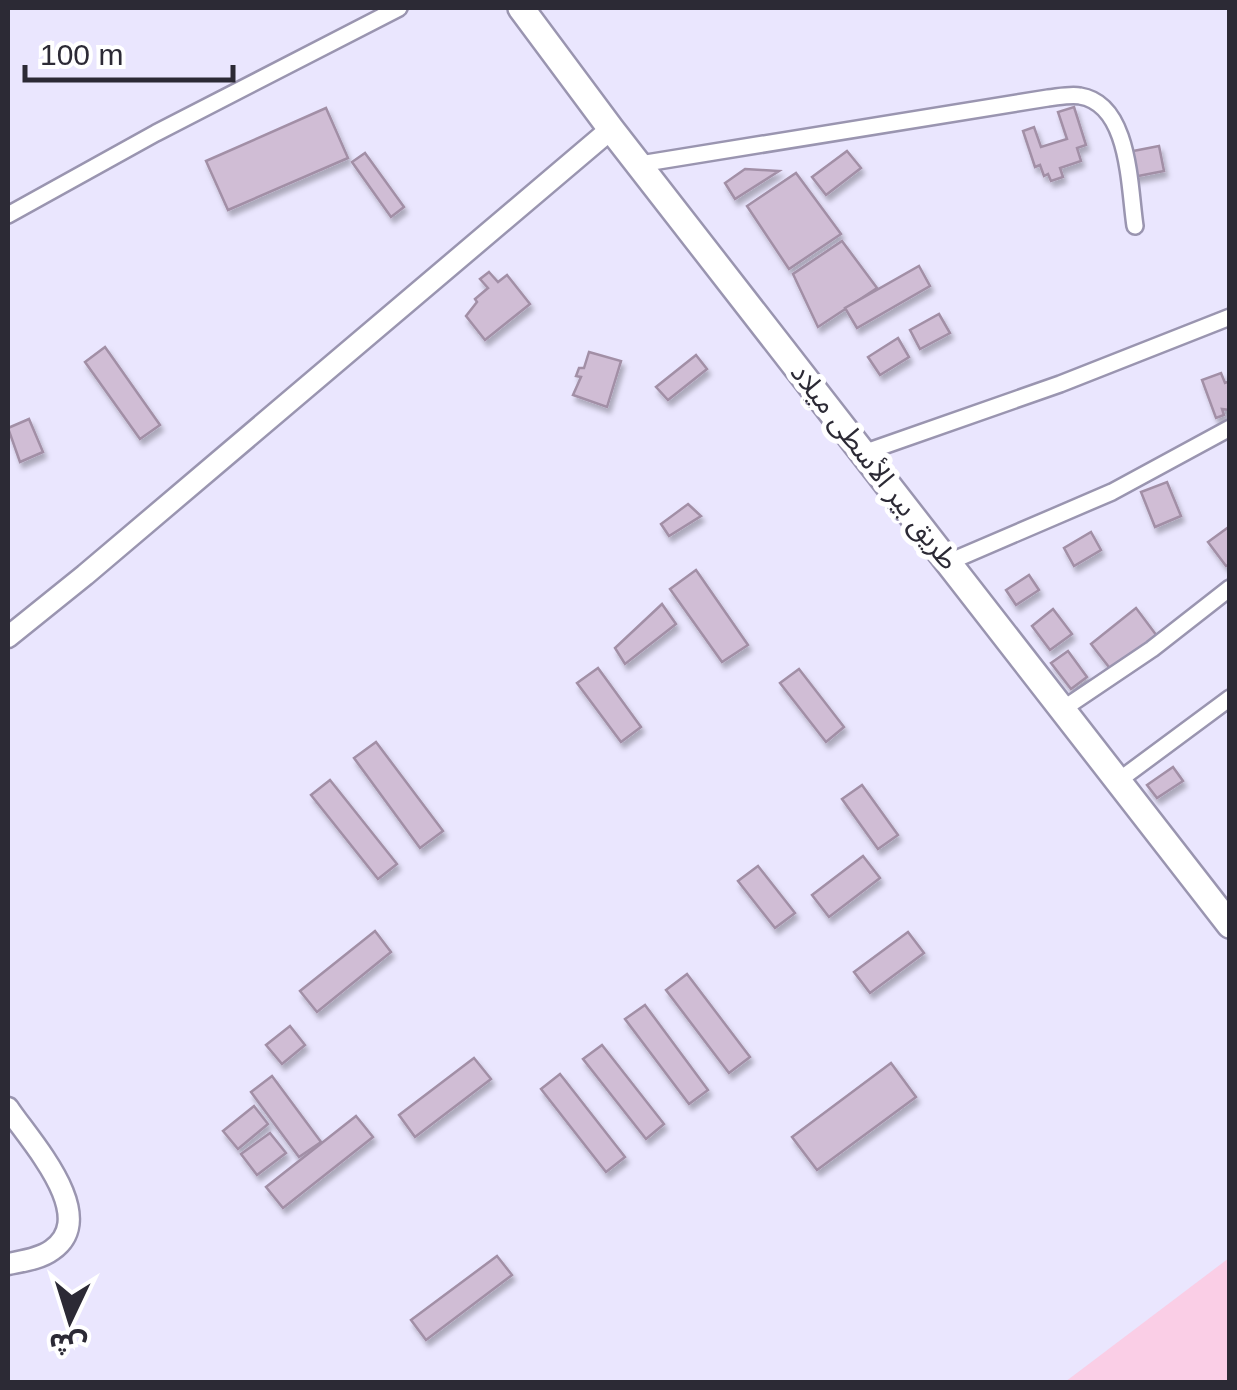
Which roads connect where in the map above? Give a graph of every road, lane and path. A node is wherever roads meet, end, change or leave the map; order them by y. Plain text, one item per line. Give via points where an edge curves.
1 (399, 8) edge
2 (521, 8) edge
3 (611, 129) junction
4 (640, 164) junction
5 (8, 215) edge
6 (1135, 226) dead end
7 (1230, 318) edge
8 (1230, 428) edge
9 (866, 452) junction
10 (949, 562) junction
11 (1230, 588) edge
12 (8, 637) edge
13 (1230, 698) edge
14 (1063, 709) junction
15 (1118, 780) junction
16 (1230, 925) edge
17 (8, 1108) edge
18 (8, 1264) edge

1 - 5 street
2 - 3 main road, طريق بير الأسطى ميلاد
3 - 4 main road, طريق بير الأسطى ميلاد
3 - 12 street
4 - 6 street via 1080,96 1104,106 1117,124
4 - 9 main road, طريق بير الأسطى ميلاد
7 - 9 street
8 - 10 street via 1112,492
9 - 10 main road, طريق بير الأسطى ميلاد
10 - 14 main road, طريق بير الأسطى ميلاد
11 - 14 street
13 - 15 street
14 - 15 main road, طريق بير الأسطى ميلاد
15 - 16 main road, طريق بير الأسطى ميلاد
17 - 18 street via 64,1190 70,1212 55,1249

